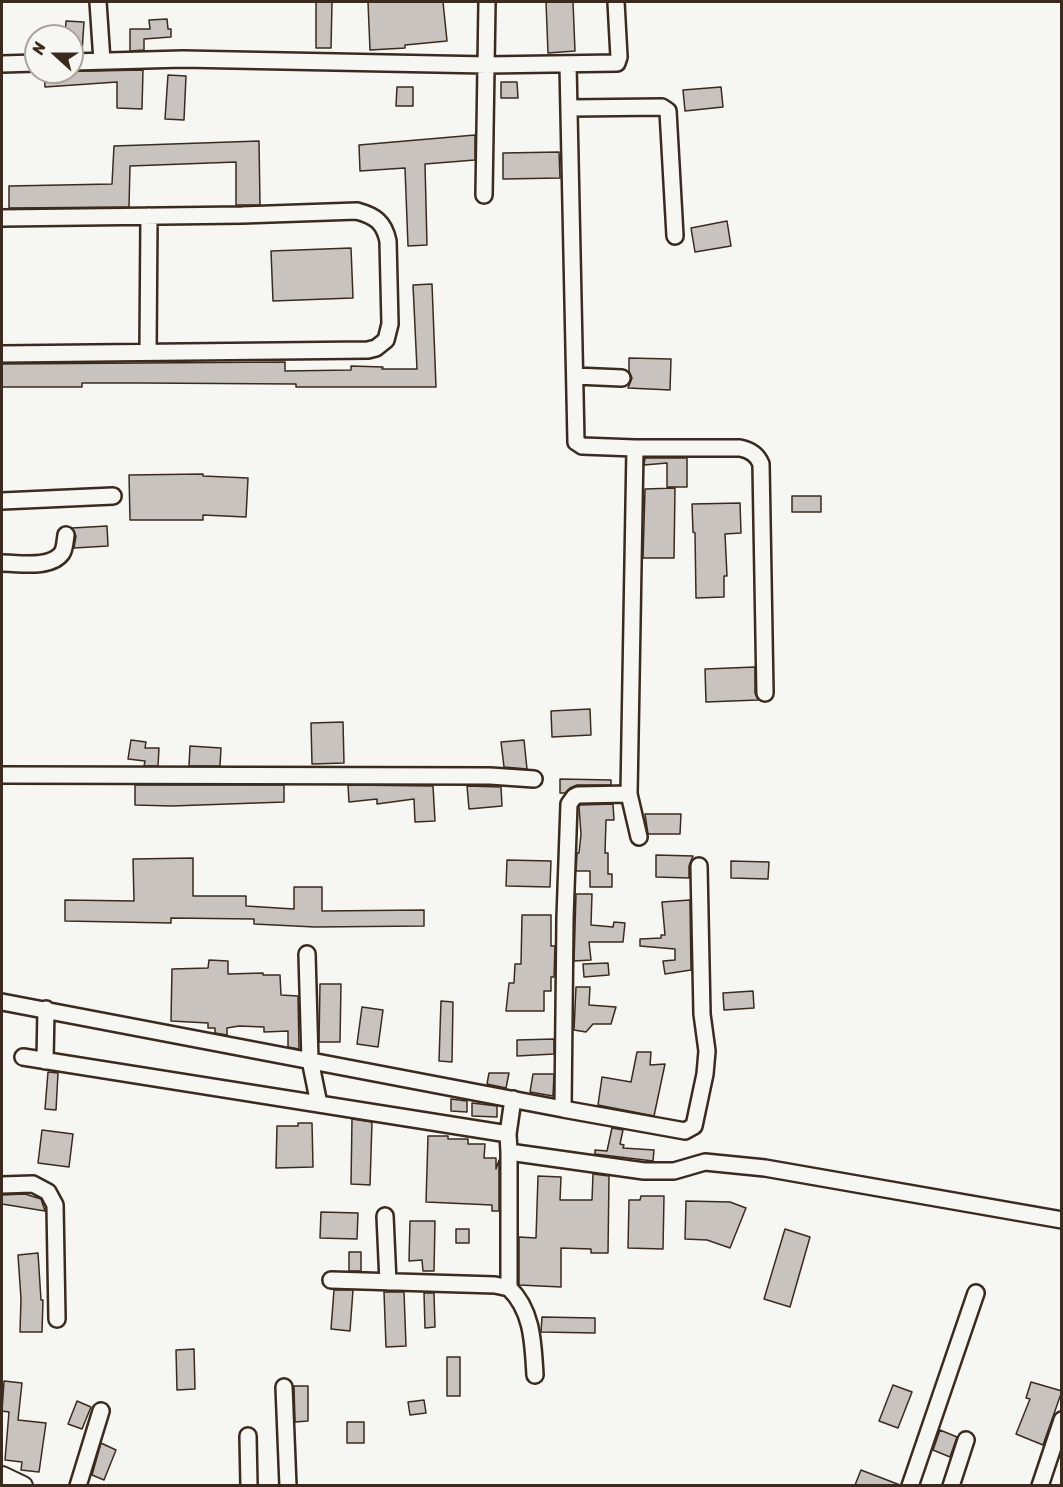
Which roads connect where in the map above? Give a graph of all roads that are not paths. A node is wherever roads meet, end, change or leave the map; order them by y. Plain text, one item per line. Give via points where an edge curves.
1 (98, 2) edge
2 (487, 2) edge
3 (616, 2) edge
4 (102, 61) junction
5 (84, 62) edge
6 (24, 63) edge
7 (2, 64) edge
8 (487, 65) junction
9 (568, 65) junction
10 (570, 108) junction
11 (484, 195) dead end
12 (149, 216) junction
13 (2, 218) edge
14 (675, 236) dead end
15 (148, 352) junction
16 (2, 354) edge
17 (575, 376) junction
18 (622, 378) dead end
19 (635, 448) junction
20 (113, 496) dead end
21 (2, 501) edge
22 (66, 535) dead end
23 (2, 563) edge
24 (765, 693) dead end
25 (2, 775) edge
26 (534, 779) dead end
27 (629, 794) junction
28 (639, 837) dead end
29 (699, 866) dead end
30 (307, 954) dead end
31 (2, 1002) edge
32 (46, 1009) junction
33 (22, 1057) dead end
34 (310, 1060) junction
35 (45, 1061) junction
36 (513, 1099) junction
37 (319, 1104) junction
38 (563, 1108) junction
39 (508, 1134) junction
40 (510, 1152) junction
41 (2, 1185) edge
42 (385, 1216) dead end
43 (1062, 1220) edge
44 (331, 1280) dead end
45 (388, 1282) junction
46 (509, 1288) junction
47 (976, 1293) dead end
48 (57, 1319) dead end
49 (535, 1375) dead end
50 (284, 1387) dead end
51 (101, 1411) dead end
52 (1062, 1420) edge
53 (248, 1436) dead end
54 (966, 1440) dead end
55 (2, 1476) edge
56 (23, 1485) edge
57 (78, 1485) edge
58 (249, 1485) edge
59 (288, 1485) edge
60 (910, 1485) edge
61 (951, 1485) edge
62 (1040, 1485) edge

1 - 4 street
2 - 8 street
3 - 9 street via 617,63
4 - 5 street
4 - 8 street
6 - 7 street
8 - 9 street
8 - 11 street
9 - 10 street
10 - 14 street via 662,107 668,111
10 - 17 street
12 - 13 street
12 - 15 street
12 - 15 street via 357,211 372,215 381,222 388,241 390,324 386,340 368,350
15 - 16 street
17 - 18 street
17 - 19 street via 578,445
19 - 24 street via 740,448 759,459
19 - 27 street
20 - 21 street
22 - 23 street via 60,557 50,562
25 - 26 street
27 - 28 street
27 - 38 street via 578,795 569,804
29 - 38 street via 702,1014 707,1050 694,1126 685,1131
30 - 34 street
31 - 32 street
32 - 34 street
32 - 35 street
33 - 35 street
34 - 36 street
34 - 37 street
35 - 37 street
36 - 38 street
36 - 39 street
37 - 39 street
39 - 40 street
40 - 43 street via 644,1171 674,1171 705,1162 765,1168
40 - 46 street
41 - 48 street via 33,1184 48,1192 55,1205
42 - 45 street
44 - 45 street
45 - 46 street
46 - 49 street via 521,1301 529,1323
47 - 60 street
50 - 59 street
51 - 57 street
52 - 62 street
53 - 58 street
54 - 61 street
55 - 56 main road

